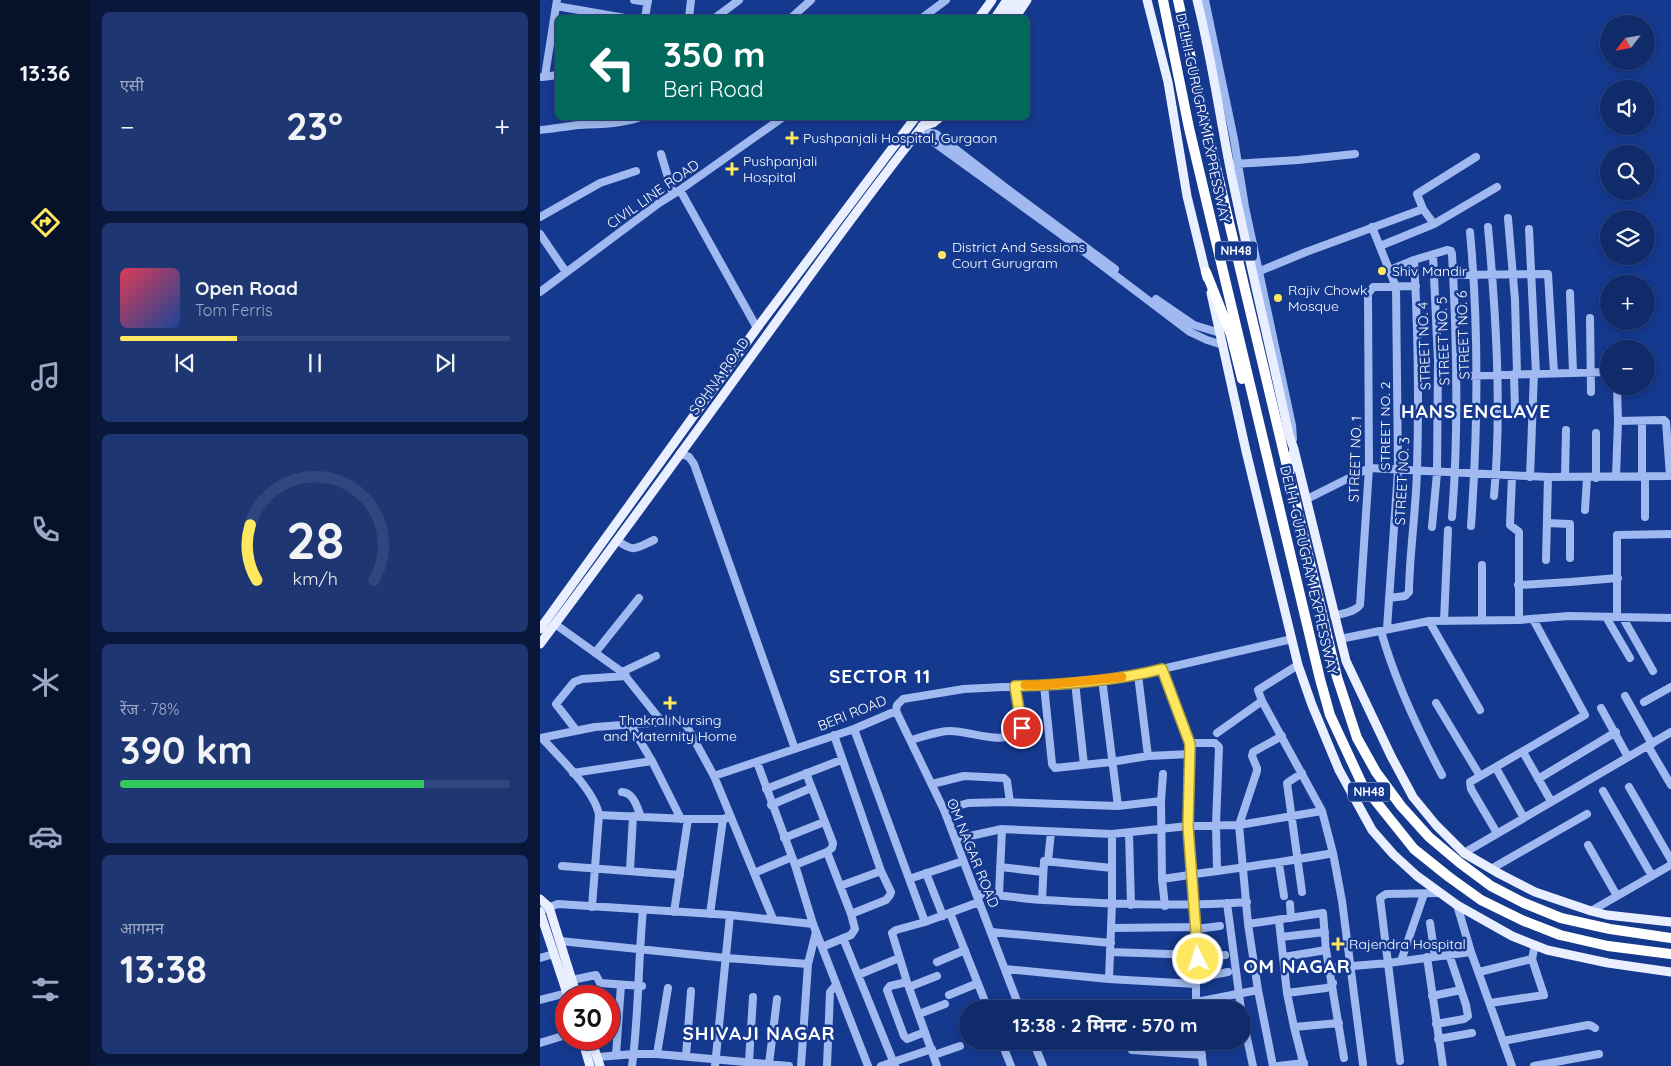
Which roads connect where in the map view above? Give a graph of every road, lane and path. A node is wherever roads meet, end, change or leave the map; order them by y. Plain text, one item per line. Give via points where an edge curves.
1 (634, 0) edge
2 (691, 0) edge
3 (739, 0) edge
4 (811, 0) edge
5 (946, 0) edge
6 (992, 0) edge
7 (1007, 0) edge
8 (1017, 0) edge
9 (1027, 0) edge
10 (1147, 0) edge
11 (1163, 0) edge
12 (1178, 0) edge
13 (1198, 0) edge
14 (1205, 0) edge
15 (648, 1) edge
16 (556, 3) edge
17 (934, 3) edge
18 (597, 15) edge
19 (646, 15) edge
20 (688, 15) edge
21 (719, 15) edge
22 (794, 15) edge
23 (924, 15) edge
24 (982, 15) edge
25 (997, 15) edge
26 (1006, 15) edge
27 (1017, 15) edge
28 (555, 75) edge
29 (542, 77) edge
30 (626, 120) edge
31 (779, 120) edge
32 (912, 120) edge
33 (932, 120) edge
34 (580, 121) edge
35 (923, 128) junction
36 (540, 130) edge
37 (661, 154) dead end
38 (1355, 154) dead end
39 (1476, 157) dead end
40 (1234, 164) junction
41 (636, 172) dead end
42 (1497, 187) dead end
43 (677, 192) junction
44 (1423, 208) junction
45 (540, 217) edge
46 (1508, 218) dead end
47 (1434, 224) junction
48 (1372, 227) junction
49 (1488, 227) dead end
50 (1529, 229) dead end
51 (1470, 232) dead end
52 (540, 234) edge
53 (1380, 246) junction
54 (1433, 254) junction
55 (1414, 260) junction
56 (1390, 270) junction
57 (566, 272) junction
58 (1206, 272) junction
59 (1256, 273) junction
60 (1453, 274) junction
61 (1512, 274) junction
62 (1531, 274) junction
63 (1474, 275) junction
64 (1493, 275) junction
65 (1416, 286) junction
66 (1396, 287) junction
67 (540, 292) edge
68 (1570, 293) dead end
69 (1590, 318) dead end
70 (757, 328) junction
71 (1220, 333) junction
72 (1223, 344) junction
73 (1554, 372) junction
74 (1573, 372) junction
75 (1590, 372) junction
76 (1600, 372) edge
77 (1516, 373) junction
78 (1535, 373) junction
79 (1497, 375) junction
80 (1458, 376) junction
81 (1477, 376) junction
82 (1591, 392) dead end
83 (1617, 395) edge
84 (1515, 411) dead end
85 (1618, 421) junction
86 (1642, 422) junction
87 (1566, 430) dead end
88 (1596, 433) dead end
89 (1294, 449) junction
90 (680, 453) junction
91 (1267, 454) junction
92 (1369, 468) junction
93 (1398, 470) junction
94 (1417, 471) junction
95 (1290, 472) junction
96 (1456, 472) junction
97 (1437, 473) junction
98 (1475, 473) junction
99 (1496, 476) junction
100 (1512, 476) junction
101 (1530, 476) junction
102 (1670, 476) edge
103 (1548, 477) junction
104 (1565, 477) junction
105 (1616, 477) junction
106 (1644, 477) junction
107 (1592, 478) junction
108 (1494, 496) dead end
109 (1306, 499) junction
110 (1586, 510) dead end
111 (1452, 517) dead end
112 (1645, 517) dead end
113 (1547, 523) junction
114 (1471, 526) dead end
115 (1432, 527) dead end
116 (1448, 530) dead end
117 (1671, 534) edge
118 (654, 540) dead end
119 (618, 541) junction
120 (1570, 558) dead end
121 (1546, 560) dead end
122 (1482, 565) dead end
123 (1618, 578) junction
124 (1518, 585) junction
125 (639, 598) dead end
126 (1389, 598) junction
127 (1334, 616) junction
128 (1606, 617) junction
129 (1620, 617) junction
130 (1533, 619) junction
131 (1482, 620) junction
132 (1518, 620) junction
133 (1670, 620) edge
134 (1429, 621) junction
135 (1444, 621) junction
136 (555, 624) junction
137 (540, 629) edge
138 (1384, 630) junction
139 (1292, 639) junction
140 (1340, 639) junction
141 (540, 644) edge
142 (595, 653) junction
143 (656, 656) dead end
144 (1630, 658) dead end
145 (1298, 665) junction
146 (1162, 669) junction
147 (1653, 671) dead end
148 (624, 674) junction
149 (1138, 675) junction
150 (1102, 679) junction
151 (1075, 682) junction
152 (1044, 685) junction
153 (1015, 686) junction
154 (1671, 687) edge
155 (1625, 696) dead end
156 (1262, 701) junction
157 (1644, 702) dead end
158 (1436, 703) dead end
159 (1601, 708) dead end
160 (1480, 710) dead end
161 (896, 711) junction
162 (662, 722) junction
163 (630, 724) junction
164 (854, 729) junction
165 (576, 730) junction
166 (1616, 732) junction
167 (1671, 732) edge
168 (1217, 733) dead end
169 (834, 735) junction
170 (1282, 736) junction
171 (541, 738) edge
172 (911, 740) junction
173 (1190, 744) junction
174 (1650, 745) junction
175 (795, 749) junction
176 (1523, 752) junction
177 (1190, 754) junction
178 (1148, 756) junction
179 (1628, 758) junction
180 (841, 760) junction
181 (652, 762) junction
182 (756, 762) junction
183 (1111, 762) junction
184 (1084, 765) junction
185 (1496, 768) junction
186 (573, 773) junction
187 (806, 773) junction
188 (1302, 773) junction
189 (1163, 774) dead end
190 (1442, 774) dead end
191 (714, 776) junction
192 (1480, 776) junction
193 (1538, 779) junction
194 (932, 784) junction
195 (1671, 785) edge
196 (1629, 787) dead end
197 (811, 788) junction
198 (766, 789) junction
199 (1603, 791) dead end
200 (622, 792) dead end
201 (1160, 801) junction
202 (1551, 801) junction
203 (1010, 802) junction
204 (772, 804) junction
205 (1118, 806) junction
206 (944, 810) junction
207 (1322, 812) junction
208 (1587, 814) dead end
209 (599, 816) junction
210 (637, 817) junction
211 (1291, 817) junction
212 (727, 818) junction
213 (1524, 818) junction
214 (684, 819) junction
215 (824, 822) junction
216 (1216, 825) junction
217 (1239, 825) junction
218 (1188, 826) junction
219 (1002, 829) junction
220 (1161, 829) junction
221 (1050, 832) junction
222 (1129, 833) junction
223 (1497, 833) junction
224 (1112, 834) junction
225 (784, 838) junction
226 (956, 839) junction
227 (1588, 845) dead end
228 (827, 852) junction
229 (1464, 852) junction
230 (1333, 853) junction
231 (963, 860) junction
232 (1298, 860) junction
233 (1671, 860) edge
234 (793, 861) junction
235 (1048, 861) junction
236 (1279, 864) junction
237 (1671, 865) edge
238 (562, 866) dead end
239 (1244, 866) junction
240 (1000, 867) junction
241 (595, 868) junction
242 (1112, 868) junction
243 (1492, 869) junction
244 (630, 870) junction
245 (1217, 870) junction
246 (881, 871) junction
247 (1043, 872) junction
248 (754, 873) junction
249 (926, 873) junction
250 (1191, 874) junction
251 (680, 875) junction
252 (1652, 876) junction
253 (1162, 878) junction
254 (909, 879) junction
255 (840, 886) junction
256 (1302, 892) dead end
257 (1440, 893) junction
258 (976, 894) junction
259 (999, 894) junction
260 (1424, 894) junction
261 (1284, 896) dead end
262 (1617, 896) junction
263 (540, 899) edge
264 (1042, 900) junction
265 (979, 902) junction
266 (1247, 902) junction
267 (1112, 903) junction
268 (1227, 903) junction
269 (1290, 904) dead end
270 (1132, 905) junction
271 (1457, 905) junction
272 (1165, 906) junction
273 (1195, 906) junction
274 (592, 907) junction
275 (543, 910) edge
276 (643, 910) junction
277 (1591, 911) junction
278 (674, 912) junction
279 (710, 914) junction
280 (851, 914) junction
281 (947, 914) junction
282 (730, 915) junction
283 (1291, 918) junction
284 (773, 919) junction
285 (1279, 921) junction
286 (925, 922) junction
287 (1430, 922) dead end
288 (1671, 922) edge
289 (1248, 924) junction
290 (1220, 926) dead end
291 (815, 928) junction
292 (1112, 928) junction
293 (1196, 928) junction
294 (991, 932) junction
295 (1325, 932) junction
296 (1281, 937) junction
297 (843, 938) junction
298 (1671, 938) edge
299 (560, 941) junction
300 (1535, 945) junction
301 (822, 947) junction
302 (1110, 948) junction
303 (639, 950) junction
304 (965, 950) junction
305 (1326, 950) junction
306 (1471, 952) junction
307 (554, 954) junction
308 (1449, 954) junction
309 (1671, 954) edge
310 (1225, 955) dead end
311 (1198, 957) junction
312 (1284, 957) junction
313 (1431, 957) junction
314 (540, 958) edge
315 (726, 958) junction
316 (899, 958) junction
317 (1532, 959) junction
318 (1401, 961) junction
319 (937, 962) dead end
320 (1388, 963) junction
321 (808, 964) junction
322 (1330, 968) junction
323 (1350, 968) junction
324 (1005, 970) junction
325 (1228, 972) dead end
326 (1479, 972) junction
327 (1671, 972) edge
328 (858, 975) junction
329 (937, 976) dead end
330 (1109, 979) junction
331 (1196, 981) junction
332 (978, 983) junction
333 (1333, 983) junction
334 (620, 984) junction
335 (908, 984) junction
336 (568, 985) edge
337 (568, 985) edge
338 (576, 985) edge
339 (836, 985) junction
340 (641, 986) junction
341 (668, 988) dead end
342 (1258, 990) junction
343 (1461, 990) junction
344 (691, 991) dead end
345 (1287, 992) junction
346 (555, 994) edge
347 (1238, 994) junction
348 (949, 995) dead end
349 (1432, 996) junction
350 (753, 997) dead end
351 (777, 999) dead end
352 (540, 1000) edge
353 (985, 1000) edge
354 (1017, 1000) edge
355 (1196, 1000) edge
356 (1217, 1000) edge
357 (1239, 1000) edge
358 (1490, 1003) junction
359 (945, 1004) dead end
360 (919, 1014) junction
361 (1339, 1023) junction
362 (1436, 1024) junction
363 (1294, 1027) junction
364 (1595, 1028) dead end
365 (925, 1032) junction
366 (1472, 1033) dead end
367 (555, 1038) edge
368 (1438, 1039) junction
369 (1503, 1041) junction
370 (540, 1043) edge
371 (959, 1046) edge
372 (585, 1050) edge
373 (595, 1050) edge
374 (1005, 1050) edge
375 (1037, 1050) edge
376 (1132, 1050) dead end
377 (1201, 1050) edge
378 (1250, 1050) edge
379 (933, 1052) junction
380 (634, 1054) junction
381 (657, 1054) junction
382 (1599, 1054) dead end
383 (1202, 1055) junction
384 (616, 1056) junction
385 (686, 1056) junction
386 (1344, 1058) dead end
387 (1400, 1061) dead end
388 (599, 1062) edge
389 (749, 1062) junction
390 (715, 1063) edge
391 (769, 1064) junction
392 (893, 1064) edge
393 (1363, 1064) dead end
394 (1304, 1065) edge
395 (590, 1066) edge
396 (632, 1066) edge
397 (789, 1066) edge
398 (801, 1066) edge
399 (827, 1066) edge
400 (868, 1066) edge
401 (881, 1066) edge
402 (937, 1066) edge
403 (1011, 1066) edge
404 (1043, 1066) edge
405 (1203, 1066) edge
406 (1253, 1066) edge
407 (1273, 1066) edge
408 (1278, 1066) edge
409 (1442, 1066) edge
410 (1512, 1066) edge
411 (1534, 1066) edge

1 - 15 street
2 - 20 street
3 - 21 street
4 - 22 street
5 - 17 street
6 - 24 main road
7 - 25 main road
8 - 26 main road
9 - 27 main road
10 - 58 main road via 1168,82 1187,196
11 - 91 highway, DELHI-GURUGRAM EXPRESSWAY / NH48 via 1189,128
12 - 95 highway, DELHI-GURUGRAM EXPRESSWAY / NH48
13 - 40 main road
14 - 40 street
15 - 19 street
16 - 18 street
16 - 29 street
17 - 23 street
28 - 29 street
30 - 34 street
31 - 43 street, CIVIL LINE ROAD
32 - 70 main road, SOHNA ROAD
33 - 35 main road, SOHNA ROAD
34 - 36 street
35 - 71 street via 936,134 1185,320
35 - 72 street via 932,141 1190,332
35 - 90 main road, SOHNA ROAD via 820,261
37 - 43 street
38 - 40 street
39 - 44 street via 1417,194
40 - 59 main road
41 - 45 street via 600,182
42 - 47 street
43 - 57 street, CIVIL LINE ROAD
43 - 70 street
44 - 47 street
44 - 48 street
46 - 61 street
47 - 53 street
48 - 53 street, STREET NO. 2
48 - 59 street
49 - 64 street
50 - 62 street
51 - 63 street, STREET NO. 6
52 - 57 street
53 - 56 street, STREET NO. 2
54 - 55 street
54 - 60 street, STREET NO. 5 via 1448,250 1452,254
54 - 97 street, STREET NO. 4 via 1438,361
55 - 56 street
55 - 65 street, STREET NO. 3
56 - 66 street, STREET NO. 2
57 - 67 street, CIVIL LINE ROAD
58 - 71 main road
58 - 91 highway via 1230,335 1252,418
59 - 89 main road
60 - 63 street
60 - 80 street, STREET NO. 5
61 - 62 street
61 - 64 street
61 - 77 street
62 - 73 street via 1549,275
62 - 78 street
63 - 64 street
63 - 81 street, STREET NO. 6
64 - 79 street
65 - 66 street
65 - 94 street, STREET NO. 3
66 - 92 street, STREET NO. 1 via 1373,287 1368,294
66 - 93 street, STREET NO. 2
68 - 74 street
69 - 75 street
70 - 137 main road, SOHNA ROAD
71 - 72 main road
72 - 139 main road
73 - 74 street
73 - 78 street
74 - 75 street
75 - 76 street
75 - 82 street
77 - 78 street
77 - 79 street
77 - 84 street
78 - 101 street
79 - 81 street
79 - 99 street
80 - 81 street
80 - 96 street, STREET NO. 5
81 - 98 street, STREET NO. 6
83 - 85 street
85 - 86 street
85 - 105 street
86 - 102 street via 1666,422
86 - 106 street
87 - 104 street
88 - 107 street
89 - 95 main road
89 - 109 main road
90 - 119 main road, SOHNA ROAD
90 - 175 street via 694,464
91 - 309 highway, DELHI-GURUGRAM EXPRESSWAY / NH48 via 1330,715 1362,784 1390,820 1414,849 1448,876 1481,900 1524,921 1560,935 1608,946
92 - 93 street
92 - 109 street
92 - 127 street, STREET NO. 1 via 1360,605
93 - 94 street
93 - 126 street, STREET NO. 2
94 - 97 street
94 - 126 street, STREET NO. 3 via 1409,592 1405,596
95 - 298 highway, DELHI-GURUGRAM EXPRESSWAY / NH48 via 1337,677 1358,738 1376,772 1401,806 1429,837 1460,863 1491,886 1524,903 1561,918
96 - 97 street
96 - 98 street
96 - 111 street, STREET NO. 5
97 - 115 street, STREET NO. 4
98 - 99 street
98 - 114 street, STREET NO. 6
99 - 100 street
99 - 108 street
100 - 101 street
100 - 124 street via 1510,525 1519,532
101 - 103 street
102 - 106 street
103 - 104 street
103 - 113 street
104 - 107 street
105 - 106 street
105 - 107 street
106 - 112 street
107 - 110 street
109 - 127 main road
113 - 120 street via 1570,524
113 - 121 street
116 - 135 street
117 - 123 street via 1617,535
118 - 119 street via 633,549
119 - 136 main road, SOHNA ROAD
122 - 131 street
123 - 124 street
123 - 129 street
124 - 132 street
125 - 142 street
126 - 138 street, STREET NO. 2
127 - 140 main road
128 - 129 street
128 - 130 street
128 - 144 street
129 - 133 street
129 - 147 street
130 - 132 street
130 - 176 street via 1585,715
131 - 132 street
131 - 135 street
134 - 135 street
134 - 138 street
134 - 160 street
136 - 141 main road, SOHNA ROAD
136 - 142 street
138 - 140 street
138 - 190 street via 1390,661 1401,691
139 - 145 main road
139 - 146 street, BERI ROAD
140 - 229 main road via 1350,669 1412,797
142 - 148 street
143 - 148 street
145 - 156 street via 1259,688
145 - 257 main road via 1338,770 1372,830 1393,854
146 - 149 street, BERI ROAD
146 - 173 street
148 - 162 street
148 - 165 street via 574,682 556,704
149 - 150 street, BERI ROAD
149 - 178 street
150 - 151 street, BERI ROAD
150 - 183 street
151 - 152 street, BERI ROAD
151 - 184 street
152 - 153 street, BERI ROAD
152 - 184 street via 1052,764 1056,769
153 - 161 street, BERI ROAD via 964,689 903,699
153 - 172 street via 1022,728 1012,736 944,732
154 - 157 street
155 - 174 street
156 - 168 street
156 - 170 street
158 - 192 street
159 - 166 street
161 - 164 street, BERI ROAD
161 - 172 street, OM NAGAR ROAD
162 - 163 street
162 - 191 street via 678,721 689,728
163 - 165 street
163 - 181 street
164 - 169 street, BERI ROAD
164 - 254 street
165 - 171 street
166 - 179 street
166 - 193 street
167 - 174 street
169 - 175 street, BERI ROAD
169 - 180 street
170 - 188 street
170 - 217 street via 1253,752 1257,771
171 - 186 street
172 - 194 street, OM NAGAR ROAD
173 - 177 street
173 - 216 street via 1216,743 1219,747
174 - 179 street
174 - 195 street
175 - 182 street, BERI ROAD
176 - 185 street
176 - 193 street
177 - 178 street
177 - 218 street
178 - 183 street
179 - 202 street
180 - 187 street
180 - 246 street
181 - 186 street
181 - 214 street
182 - 191 street, BERI ROAD
182 - 198 street
183 - 184 street
183 - 205 street
185 - 192 street
185 - 213 street
186 - 209 street via 595,801
187 - 197 street
187 - 198 street
188 - 207 street
188 - 211 street via 1287,783
189 - 201 street
191 - 212 street
192 - 223 street via 1470,782 1471,789
193 - 202 street
194 - 203 street via 964,776 1004,778 1008,781
194 - 206 street, OM NAGAR ROAD
196 - 233 street
197 - 204 street
197 - 215 street
198 - 204 street
199 - 252 street
200 - 210 street via 631,795
201 - 205 street
201 - 220 street
202 - 213 street
203 - 205 street
203 - 206 street via 968,803
204 - 225 street
206 - 226 street, OM NAGAR ROAD
207 - 211 street
207 - 230 street
208 - 243 street
209 - 210 street
209 - 241 street
210 - 214 street
210 - 244 street
211 - 217 street
211 - 232 street
212 - 214 street
212 - 248 street
212 - 279 street
213 - 223 street
214 - 251 street
215 - 225 street
215 - 228 street via 833,843
216 - 217 street
216 - 218 street
216 - 245 street
217 - 239 street
218 - 220 street
218 - 250 street
219 - 221 street
219 - 226 street
219 - 240 street
220 - 222 street
220 - 253 street
221 - 224 street
221 - 235 street
222 - 224 street
222 - 270 street
223 - 229 street
224 - 242 street
225 - 234 street
226 - 231 street, OM NAGAR ROAD
227 - 262 street
228 - 234 street
228 - 255 street
229 - 243 main road
230 - 232 street
230 - 323 street
231 - 249 street
231 - 258 street, OM NAGAR ROAD
232 - 236 street
232 - 256 street
234 - 248 street
234 - 291 street
235 - 242 street
235 - 247 street via 1044,862
236 - 239 street
236 - 261 street
237 - 252 street
238 - 241 street
239 - 245 street
239 - 266 street
240 - 247 street
240 - 259 street
241 - 244 street
241 - 274 street
242 - 267 street
243 - 277 main road via 1535,892
244 - 251 street
245 - 250 street
246 - 255 street
246 - 280 street via 890,895 886,900
247 - 264 street
248 - 284 street
249 - 254 street
249 - 281 street
250 - 253 street
250 - 273 street
251 - 278 street
252 - 262 street
253 - 272 street
254 - 286 street
255 - 280 street
257 - 260 street
257 - 271 main road
258 - 259 street
258 - 265 street, OM NAGAR ROAD
259 - 264 street
260 - 318 street
260 - 320 street via 1386,894 1380,898
262 - 277 street
263 - 275 main road
264 - 267 street
265 - 281 street
265 - 294 street, OM NAGAR ROAD
266 - 268 street
266 - 289 street
267 - 270 street
267 - 292 street
268 - 273 street
268 - 347 street
269 - 283 street
270 - 272 street
271 - 300 main road via 1504,932
271 - 306 street
272 - 273 street
273 - 293 street
274 - 275 street via 558,904
274 - 276 street
275 - 299 main road
275 - 307 main road
276 - 278 street
276 - 303 street
277 - 288 main road
278 - 279 street
279 - 282 street
280 - 297 street via 855,929
281 - 286 street
281 - 304 street
282 - 284 street
282 - 315 street
283 - 285 street
283 - 295 street via 1323,913
284 - 291 street
285 - 289 street
285 - 296 street
286 - 316 street via 893,931
287 - 313 street
289 - 342 street
290 - 293 street
291 - 301 street
291 - 321 street
292 - 293 street
292 - 302 street
293 - 311 street
294 - 302 street
294 - 324 street, OM NAGAR ROAD
295 - 296 street
295 - 305 street
296 - 312 street
297 - 301 street
297 - 328 street
299 - 303 street
299 - 336 main road
300 - 317 street
300 - 327 main road via 1608,963
301 - 339 street
302 - 311 street
302 - 330 street
303 - 315 street
303 - 340 street
304 - 319 street
304 - 332 street
305 - 312 street
305 - 322 street
306 - 308 street
306 - 326 street
307 - 314 street
307 - 337 main road
308 - 313 street
308 - 343 street
310 - 311 street
311 - 331 street
312 - 345 street
313 - 318 street
313 - 349 street
315 - 321 street
315 - 390 street
316 - 328 street
316 - 335 street
317 - 326 street
317 - 358 street via 1544,995
318 - 320 street
320 - 323 street
320 - 387 street
321 - 398 street
322 - 323 street
322 - 333 street
323 - 393 street
324 - 330 street
324 - 354 street, OM NAGAR ROAD
325 - 331 street
326 - 358 street
328 - 392 street
329 - 335 street
330 - 331 street
331 - 355 street
332 - 348 street
332 - 353 street
333 - 345 street via 1326,988
333 - 361 street
334 - 338 street via 599,982 596,976
334 - 340 street
334 - 384 street
335 - 360 street
335 - 365 street via 890,986 887,990 904,1036 907,1039
339 - 399 street via 830,992
339 - 400 street
340 - 380 street
341 - 381 street
342 - 347 street
342 - 407 street
343 - 349 street
343 - 362 street via 1467,1018
344 - 385 street
345 - 363 street
346 - 352 street
347 - 356 street
347 - 357 street
349 - 362 street
350 - 389 street
351 - 391 street
358 - 369 street
359 - 360 street
360 - 365 street
361 - 363 street
361 - 386 street
362 - 368 street
363 - 394 street
364 - 369 street via 1588,1025
365 - 379 street
366 - 368 street
367 - 370 street
368 - 409 street
369 - 410 street
371 - 379 street
372 - 395 main road
373 - 388 main road
374 - 403 street
375 - 404 street
376 - 383 street
377 - 383 street
378 - 406 street
379 - 392 street
379 - 402 street
380 - 381 street
380 - 384 street
380 - 396 street
381 - 385 street
382 - 411 street
383 - 405 street
384 - 388 street
385 - 390 street
389 - 390 street
389 - 391 street
391 - 397 street
392 - 401 street
394 - 408 street

